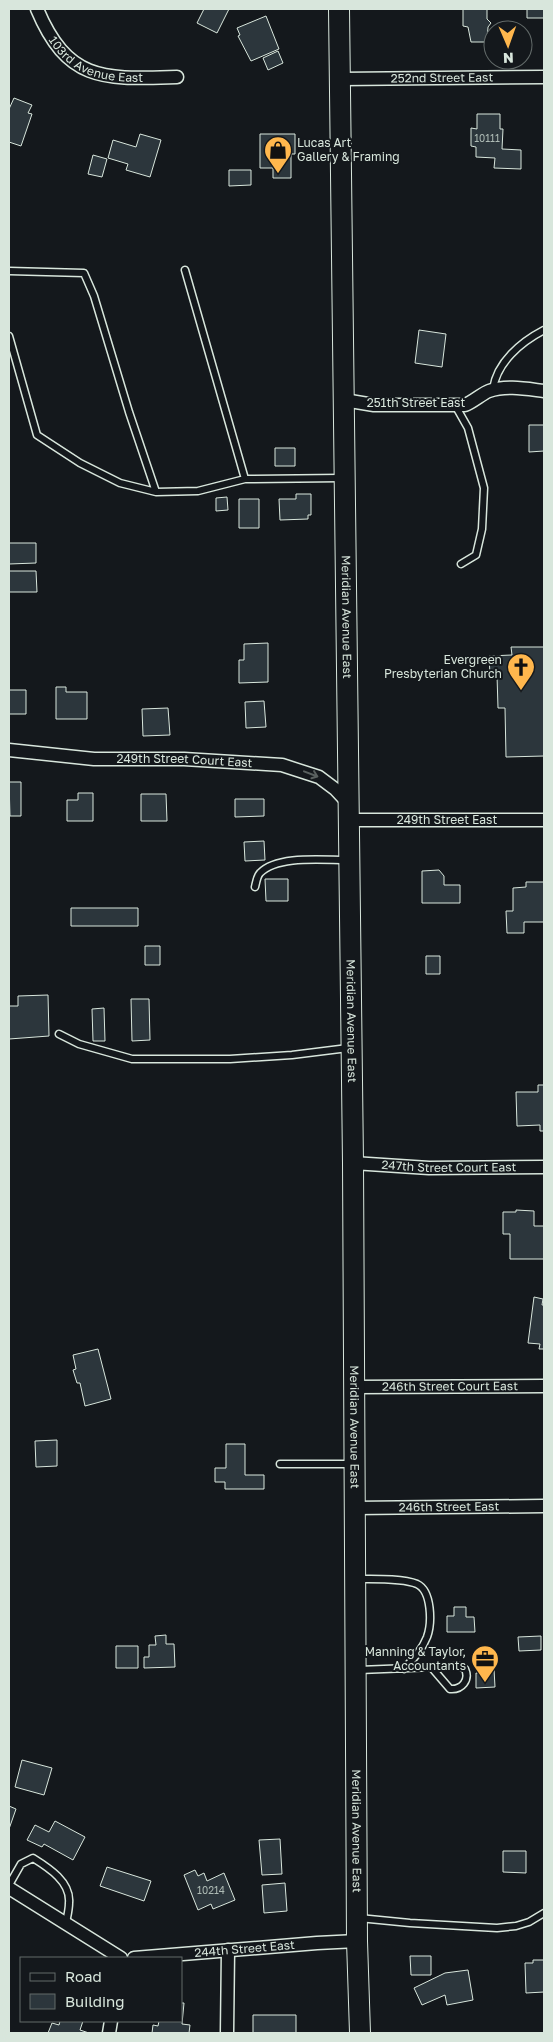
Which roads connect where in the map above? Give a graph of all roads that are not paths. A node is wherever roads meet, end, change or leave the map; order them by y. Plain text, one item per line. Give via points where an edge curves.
1 (37, 9) edge
2 (339, 9) edge
3 (177, 77) dead end
4 (544, 77) edge
5 (340, 79) junction
6 (185, 270) dead end
7 (9, 271) edge
8 (544, 330) edge
9 (9, 336) edge
10 (493, 391) junction
11 (544, 391) edge
12 (344, 400) junction
13 (455, 405) junction
14 (345, 478) junction
15 (245, 480) junction
16 (156, 492) junction
17 (462, 564) dead end
18 (9, 750) edge
19 (349, 812) junction
20 (544, 820) edge
21 (349, 860) junction
22 (254, 887) dead end
23 (59, 1034) dead end
24 (352, 1047) junction
25 (353, 1164) junction
26 (544, 1167) edge
27 (544, 1386) edge
28 (355, 1388) junction
29 (280, 1464) dead end
30 (354, 1464) junction
31 (544, 1506) edge
32 (354, 1508) junction
33 (354, 1579) junction
34 (432, 1668) junction
35 (404, 1669) junction
36 (355, 1671) junction
37 (9, 1887) edge
38 (544, 1914) edge
39 (356, 1917) junction
40 (66, 1924) junction
41 (357, 1941) junction
42 (228, 1950) junction
43 (119, 1957) edge
44 (146, 1957) edge
45 (227, 2033) edge
46 (360, 2033) edge

1 - 3 street, 103rd Avenue East via 66,58 85,68 103,75 129,78
2 - 5 main road, Meridian Avenue East
4 - 5 street, 252nd Street East
5 - 12 main road, Meridian Avenue East
6 - 15 lane
7 - 16 lane via 84,273
8 - 10 lane via 527,339 508,358 495,376
9 - 16 lane via 37,435 80,463 120,483
10 - 11 street, 251th Street East via 514,388
10 - 13 street, 251th Street East via 466,405
12 - 13 street, 251th Street East via 374,405
12 - 14 main road, Meridian Avenue East
13 - 17 lane via 468,428 484,488 482,529 476,555
14 - 15 lane
14 - 19 main road, Meridian Avenue East
15 - 16 lane via 198,491
18 -> 19 street, 249th Street Court East via 94,759 184,758 291,767 319,777 334,788
19 - 20 street, 249th Street East
19 - 21 main road, Meridian Avenue East
21 - 22 lane via 298,860 269,866 259,874
21 - 24 main road, Meridian Avenue East
23 - 24 lane via 79,1044 132,1059 292,1055
24 - 25 main road, Meridian Avenue East
25 - 26 street, 247th Street Court East via 429,1168
25 - 28 main road, Meridian Avenue East
27 - 28 street, 246th Street Court East
28 - 30 main road, Meridian Avenue East
29 - 30 lane
30 - 32 main road, Meridian Avenue East
31 - 32 street, 246th Street East
32 - 33 main road, Meridian Avenue East
33 - 35 lane via 417,1584 427,1592 430,1605 427,1636 418,1654
33 - 36 main road, Meridian Avenue East
34 - 34 lane via 459,1666 465,1669 466,1680 462,1686 450,1689
34 - 35 lane
35 - 36 lane
36 - 39 main road, Meridian Avenue East
37 - 40 street
37 - 40 lane via 21,1864 34,1858 64,1884 70,1902
38 - 39 lane via 516,1926 498,1928
39 - 41 main road, Meridian Avenue East
40 - 43 street
41 - 42 street, 244th Street East
41 - 46 main road, Meridian Avenue East
42 - 44 street, 244th Street East
42 - 45 street

